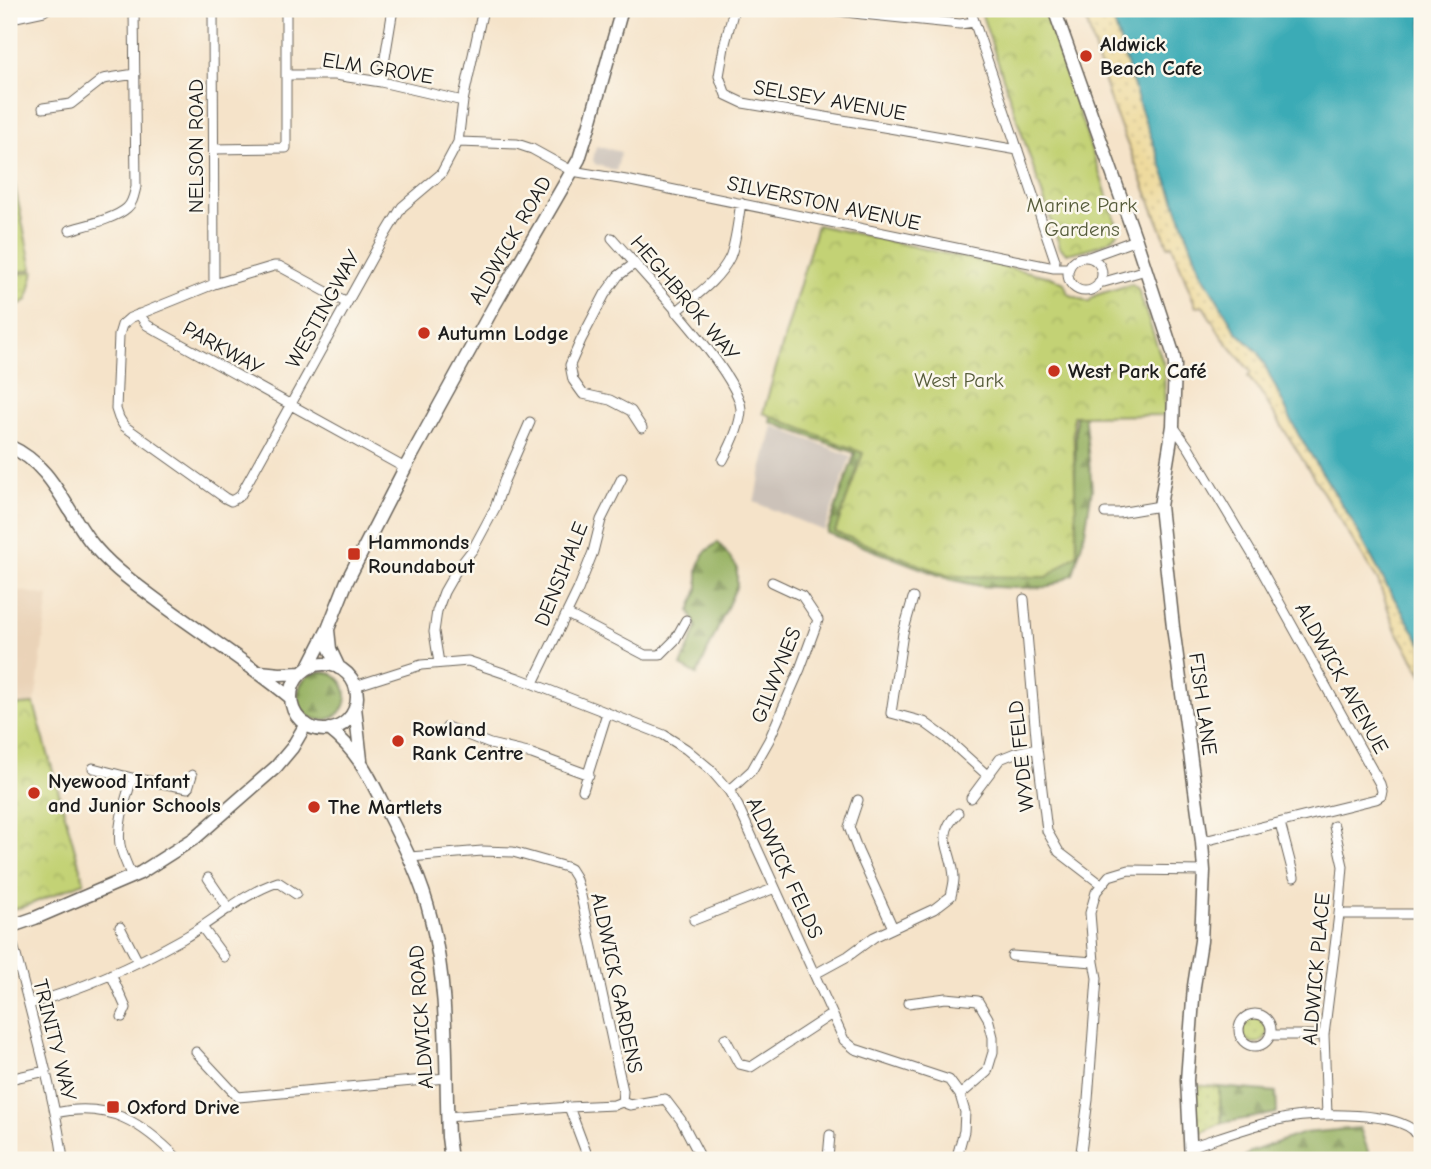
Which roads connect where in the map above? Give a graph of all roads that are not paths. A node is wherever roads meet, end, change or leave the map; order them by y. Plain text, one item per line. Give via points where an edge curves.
1 (47, 9) edge
2 (134, 9) edge
3 (213, 9) edge
4 (286, 9) edge
5 (393, 9) edge
6 (483, 9) edge
7 (622, 9) edge
8 (734, 9) edge
9 (822, 9) edge
10 (970, 9) edge
11 (1054, 9) edge
12 (16, 17) dead end
13 (974, 22) junction
14 (135, 74) junction
15 (287, 75) junction
16 (381, 82) junction
17 (463, 101) junction
18 (43, 108) dead end
19 (458, 142) junction
20 (214, 149) junction
21 (1018, 150) junction
22 (572, 171) junction
23 (741, 203) junction
24 (70, 230) dead end
25 (612, 237) dead end
26 (1136, 240) junction
27 (1088, 257) junction
28 (634, 264) junction
29 (1054, 268) junction
30 (1069, 268) junction
31 (1146, 270) junction
32 (1099, 282) junction
33 (214, 284) junction
34 (347, 303) junction
35 (676, 312) junction
36 (139, 314) junction
37 (290, 405) junction
38 (530, 422) dead end
39 (1173, 426) junction
40 (642, 428) dead end
41 (10, 449) edge
42 (723, 460) dead end
43 (405, 468) junction
44 (622, 478) dead end
45 (1160, 506) junction
46 (1105, 513) dead end
47 (772, 582) dead end
48 (913, 598) dead end
49 (1024, 599) dead end
50 (566, 614) junction
51 (686, 620) dead end
52 (328, 629) junction
53 (439, 663) junction
54 (339, 668) junction
55 (304, 671) junction
56 (259, 672) junction
57 (533, 683) junction
58 (355, 686) junction
59 (291, 698) junction
60 (355, 707) junction
61 (879, 708) dead end
62 (607, 713) junction
63 (891, 713) junction
64 (306, 724) junction
65 (447, 727) dead end
66 (329, 729) junction
67 (1037, 748) junction
68 (361, 761) junction
69 (93, 768) dead end
70 (192, 775) dead end
71 (589, 775) junction
72 (988, 775) junction
73 (132, 778) junction
74 (583, 790) dead end
75 (729, 791) junction
76 (971, 797) dead end
77 (858, 800) dead end
78 (958, 813) dead end
79 (1280, 823) junction
80 (1334, 826) dead end
81 (1208, 840) dead end
82 (410, 857) junction
83 (1204, 871) junction
84 (132, 877) junction
85 (1294, 877) dead end
86 (208, 878) dead end
87 (1102, 885) junction
88 (775, 888) junction
89 (296, 894) dead end
90 (229, 909) junction
91 (1422, 912) edge
92 (1339, 914) junction
93 (694, 920) dead end
94 (120, 927) dead end
95 (202, 927) junction
96 (9, 928) edge
97 (893, 928) junction
98 (1012, 956) dead end
99 (225, 957) dead end
100 (138, 962) junction
101 (1094, 962) junction
102 (111, 974) junction
103 (815, 974) junction
104 (908, 1003) dead end
105 (29, 1004) junction
106 (832, 1014) junction
107 (122, 1017) dead end
108 (1270, 1035) dead end
109 (1324, 1035) junction
110 (725, 1038) dead end
111 (196, 1052) dead end
112 (46, 1071) junction
113 (446, 1078) junction
114 (9, 1079) edge
115 (960, 1094) junction
116 (622, 1102) junction
117 (569, 1107) junction
118 (55, 1113) junction
119 (1327, 1115) junction
120 (447, 1117) junction
121 (830, 1135) dead end
122 (1421, 1137) edge
123 (1191, 1154) edge
124 (63, 1160) edge
125 (178, 1160) edge
126 (451, 1160) edge
127 (589, 1160) edge
128 (702, 1160) edge
129 (829, 1160) edge
130 (956, 1160) edge
131 (1078, 1160) edge

1 - 12 street
2 - 14 street
3 - 20 street, NELSON ROAD
4 - 15 street
5 - 16 street
6 - 17 street
7 - 22 street, ALDWICK ROAD via 583,150
8 - 21 street, SELSEY AVENUE via 719,76 726,95 743,103
9 - 13 street
10 - 13 street
11 - 26 street, FISH LANE
13 - 21 street
14 - 18 street via 103,79 71,104
14 - 24 street via 134,197 119,214
15 - 16 street, ELM GROVE via 335,75
15 - 20 street via 286,148
16 - 17 street, ELM GROVE
17 - 19 street
19 - 22 street, SILVERSTON AVENUE via 517,144
19 - 34 street, WESTINGWAY via 441,174 402,207
20 - 33 street, NELSON ROAD
21 - 29 street
22 - 23 street, SILVERSTON AVENUE
22 - 43 street, ALDWICK ROAD
23 - 29 street, SILVERSTON AVENUE
23 - 35 street via 725,267
25 - 28 street, HEGHBROK WAY
26 - 27 street
26 - 31 street, FISH LANE
27 - 30 street via 1075,260
27 - 32 street via 1100,267
28 - 35 street, HEGHBROK WAY
28 - 40 street via 605,294 570,365 583,394 631,411
29 - 30 street, SILVERSTON AVENUE
30 - 32 street via 1069,279 1076,288 1086,290
31 - 32 street
31 - 39 street, FISH LANE via 1175,364
33 - 34 street via 279,266
33 - 36 street
34 - 37 street, WESTINGWAY
35 - 42 street, HEGHBROK WAY via 733,385 741,409
36 - 37 street, PARKWAY via 147,325
36 - 37 street, WESTINGWAY via 122,325 120,335 119,418 231,501 240,496
37 - 43 street, PARKWAY
38 - 53 street via 495,508 444,592 434,632
39 - 45 street, FISH LANE
39 - 79 street, ALDWICK AVENUE via 1264,573 1382,791 1376,799
41 - 56 street via 42,468 109,562
43 - 52 street, ALDWICK ROAD via 347,581
44 - 50 street, DENSIHALE
45 - 46 street
45 - 83 street, FISH LANE
47 - 75 street, GILWYNES via 802,596 818,620 769,740 752,770
48 - 63 street
49 - 67 street, WYDE FELD
50 - 51 street via 645,655 660,655
50 - 57 street, DENSIHALE
52 - 54 street via 330,649
52 - 55 street, ALDWICK ROAD
53 - 57 street, ALDWICK FELDS via 468,661
53 - 58 street, ALDWICK FELDS
54 - 55 street via 324,664
54 - 58 street
55 - 56 street
55 - 59 street
56 - 59 street
57 - 62 street, ALDWICK FELDS
58 - 60 street
59 - 64 street via 298,718
60 - 66 street via 343,723
60 - 68 street
61 - 63 street
62 - 71 street
62 - 75 street, ALDWICK FELDS via 687,749
63 - 72 street via 924,722
64 - 66 street
64 - 84 street via 292,748 259,782 195,838
65 - 71 street
66 - 68 street
67 - 72 street via 1000,759
67 - 87 street, WYDE FELD via 1047,831 1059,852
68 - 82 street, ALDWICK ROAD
69 - 73 street
70 - 73 street via 188,788
71 - 74 street
72 - 76 street
73 - 84 street via 120,833 120,847
75 - 88 street, ALDWICK FELDS
77 - 97 street via 849,827
78 - 97 street via 948,822 945,834 954,878 951,896
79 - 81 street, ALDWICK AVENUE
79 - 85 street
80 - 92 street, ALDWICK PLACE via 1343,866
82 - 113 street, ALDWICK ROAD via 438,951
82 - 116 street, ALDWICK GARDENS via 513,852 572,872 595,954
83 - 87 street via 1129,870 1109,876
83 - 123 street, FISH LANE via 1187,1080
84 - 96 street
86 - 90 street
87 - 101 street via 1090,914
88 - 93 street
88 - 103 street, ALDWICK FELDS
89 - 90 street via 278,882
90 - 95 street
91 - 92 street
92 - 109 street, ALDWICK PLACE
94 - 100 street
95 - 99 street
95 - 100 street
96 - 105 street, TRINITY WAY
97 - 103 street
98 - 101 street
100 - 102 street
101 - 131 street via 1097,978 1089,1087
102 - 105 street
102 - 107 street via 126,1008
103 - 106 street, ALDWICK FELDS
104 - 115 street via 946,998 978,1001 988,1018 993,1052 987,1072
105 - 112 street, TRINITY WAY
106 - 110 street via 751,1067 739,1064
106 - 115 street, ALDWICK FELDS via 844,1040 855,1049 949,1080
108 - 109 street
109 - 119 street, ALDWICK PLACE
111 - 113 street via 238,1097
112 - 114 street
112 - 118 street, TRINITY WAY
113 - 120 street, ALDWICK ROAD
115 - 130 street via 964,1131
116 - 117 street
116 - 128 street via 630,1105 665,1099
117 - 120 street
117 - 127 street
118 - 124 street, TRINITY WAY
118 - 125 street via 97,1109 135,1123
119 - 122 street via 1388,1119
119 - 123 street via 1275,1121
120 - 126 street, ALDWICK ROAD
121 - 129 street

